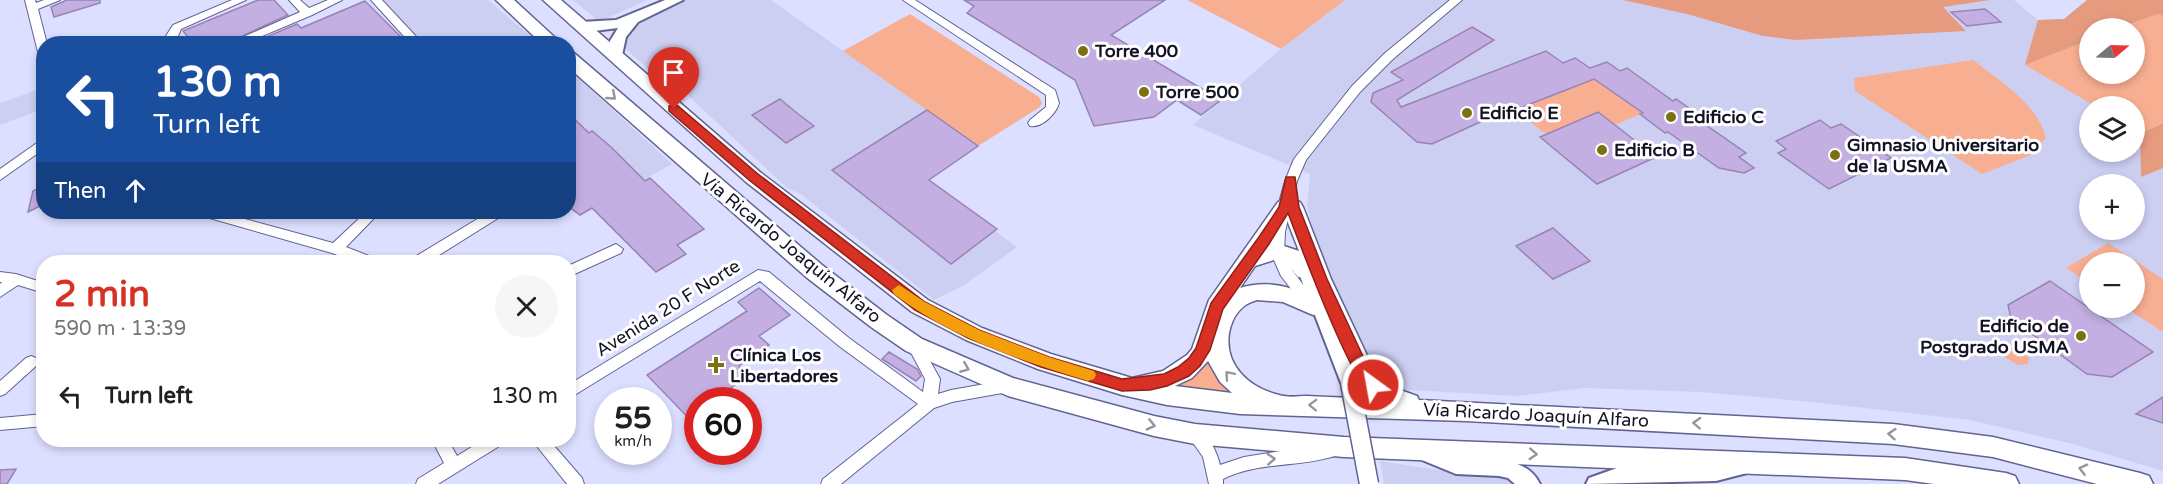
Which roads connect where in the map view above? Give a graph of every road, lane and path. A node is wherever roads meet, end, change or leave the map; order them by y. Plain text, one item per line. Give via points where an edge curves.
1 (55, 0) edge
2 (241, 0) edge
3 (294, 0) edge
4 (337, 0) edge
5 (376, 0) edge
6 (504, 0) edge
7 (550, 0) edge
8 (676, 0) edge
9 (908, 0) edge
10 (1457, 0) edge
11 (31, 4) edge
12 (308, 13) junction
13 (633, 20) junction
14 (581, 26) junction
15 (40, 36) edge
16 (172, 36) edge
17 (252, 36) edge
18 (410, 36) edge
19 (534, 36) edge
20 (616, 57) junction
21 (576, 64) edge
22 (1034, 123) dead end
23 (36, 148) edge
24 (0, 176) edge
25 (1289, 207) junction
26 (231, 219) edge
27 (241, 219) edge
28 (367, 219) edge
29 (487, 219) edge
30 (239, 221) junction
31 (336, 249) junction
32 (616, 249) dead end
33 (1277, 251) junction
34 (351, 255) edge
35 (429, 255) edge
36 (1250, 260) junction
37 (576, 268) edge
38 (1306, 271) junction
39 (0, 277) edge
40 (16, 279) junction
41 (36, 285) edge
42 (0, 292) edge
43 (1313, 307) junction
44 (1327, 328) junction
45 (915, 345) junction
46 (31, 362) dead end
47 (1122, 385) junction
48 (1008, 386) junction
49 (576, 388) edge
50 (0, 390) edge
51 (929, 404) junction
52 (1278, 404) junction
53 (1466, 411) junction
54 (36, 421) edge
55 (0, 424) edge
56 (1195, 434) junction
57 (444, 447) edge
58 (484, 447) edge
59 (546, 447) edge
60 (1344, 447) junction
61 (1415, 448) junction
62 (1751, 464) junction
63 (454, 466) junction
64 (1216, 480) edge
65 (576, 483) edge
66 (424, 484) edge
67 (829, 484) edge
68 (1369, 484) edge
69 (1530, 484) edge
70 (1596, 484) edge
71 (2006, 484) edge
72 (2140, 484) edge

1 - 11 street
2 - 16 street via 177,27
3 - 12 street
4 - 12 street
5 - 18 street
6 - 19 main road
7 - 14 main road, Vía Ricardo Joaquín Alfaro
8 - 13 street
9 - 22 street via 1051,93 1053,108
10 - 25 street via 1356,89 1300,159 1291,181
11 - 15 street
12 - 17 street
13 - 14 street via 606,27
13 - 20 street via 617,38
14 - 20 main road, Vía Ricardo Joaquín Alfaro
20 - 47 main road, Vía Ricardo Joaquín Alfaro via 753,177 920,306 974,334 1046,363
21 -> 45 main road, Vía Ricardo Joaquín Alfaro via 814,271
23 - 24 street
25 - 33 street via 1278,232
25 - 36 main road
25 - 38 street
25 - 53 main road via 1362,370 1373,385 1397,400
26 - 30 street
27 - 30 street
28 - 31 street
29 - 35 street
30 - 31 street
31 - 34 street
32 - 37 street
33 - 36 main road
33 - 38 main road via 1294,257
33 - 43 street via 1286,272
36 - 47 main road via 1216,307 1203,350 1195,362 1167,380
38 - 44 street
39 - 40 street
40 - 41 street
40 - 42 street
43 - 44 street
52 -> 43 main road via 1247,391 1224,371 1217,353 1220,326 1230,306 1252,293 1287,294
44 - 68 street, bridge via 1350,384
45 -> 48 main road, Vía Ricardo Joaquín Alfaro
45 - 51 street via 933,379
46 - 50 street
47 - 52 main road, Vía Ricardo Joaquín Alfaro via 1204,400
48 - 51 street
48 -> 56 main road, Vía Ricardo Joaquín Alfaro via 1097,412
49 - 51 street, Avenida 20 F Norte via 758,275
51 - 67 street
53 -> 52 main road, Vía Ricardo Joaquín Alfaro
72 -> 53 main road, Vía Ricardo Joaquín Alfaro via 1993,447 1893,434
54 - 55 street
56 - 60 main road, Vía Ricardo Joaquín Alfaro
56 - 64 street via 1210,455
57 - 63 street
58 - 63 street
59 - 65 street
60 - 61 main road, Vía Ricardo Joaquín Alfaro
64 -> 60 street via 1231,466 1247,461 1301,458
61 -> 62 main road, Vía Ricardo Joaquín Alfaro
61 - 69 street via 1456,466 1513,471
62 - 70 street via 1716,473 1620,475
62 - 71 main road, Vía Ricardo Joaquín Alfaro via 1905,470
63 - 66 street

